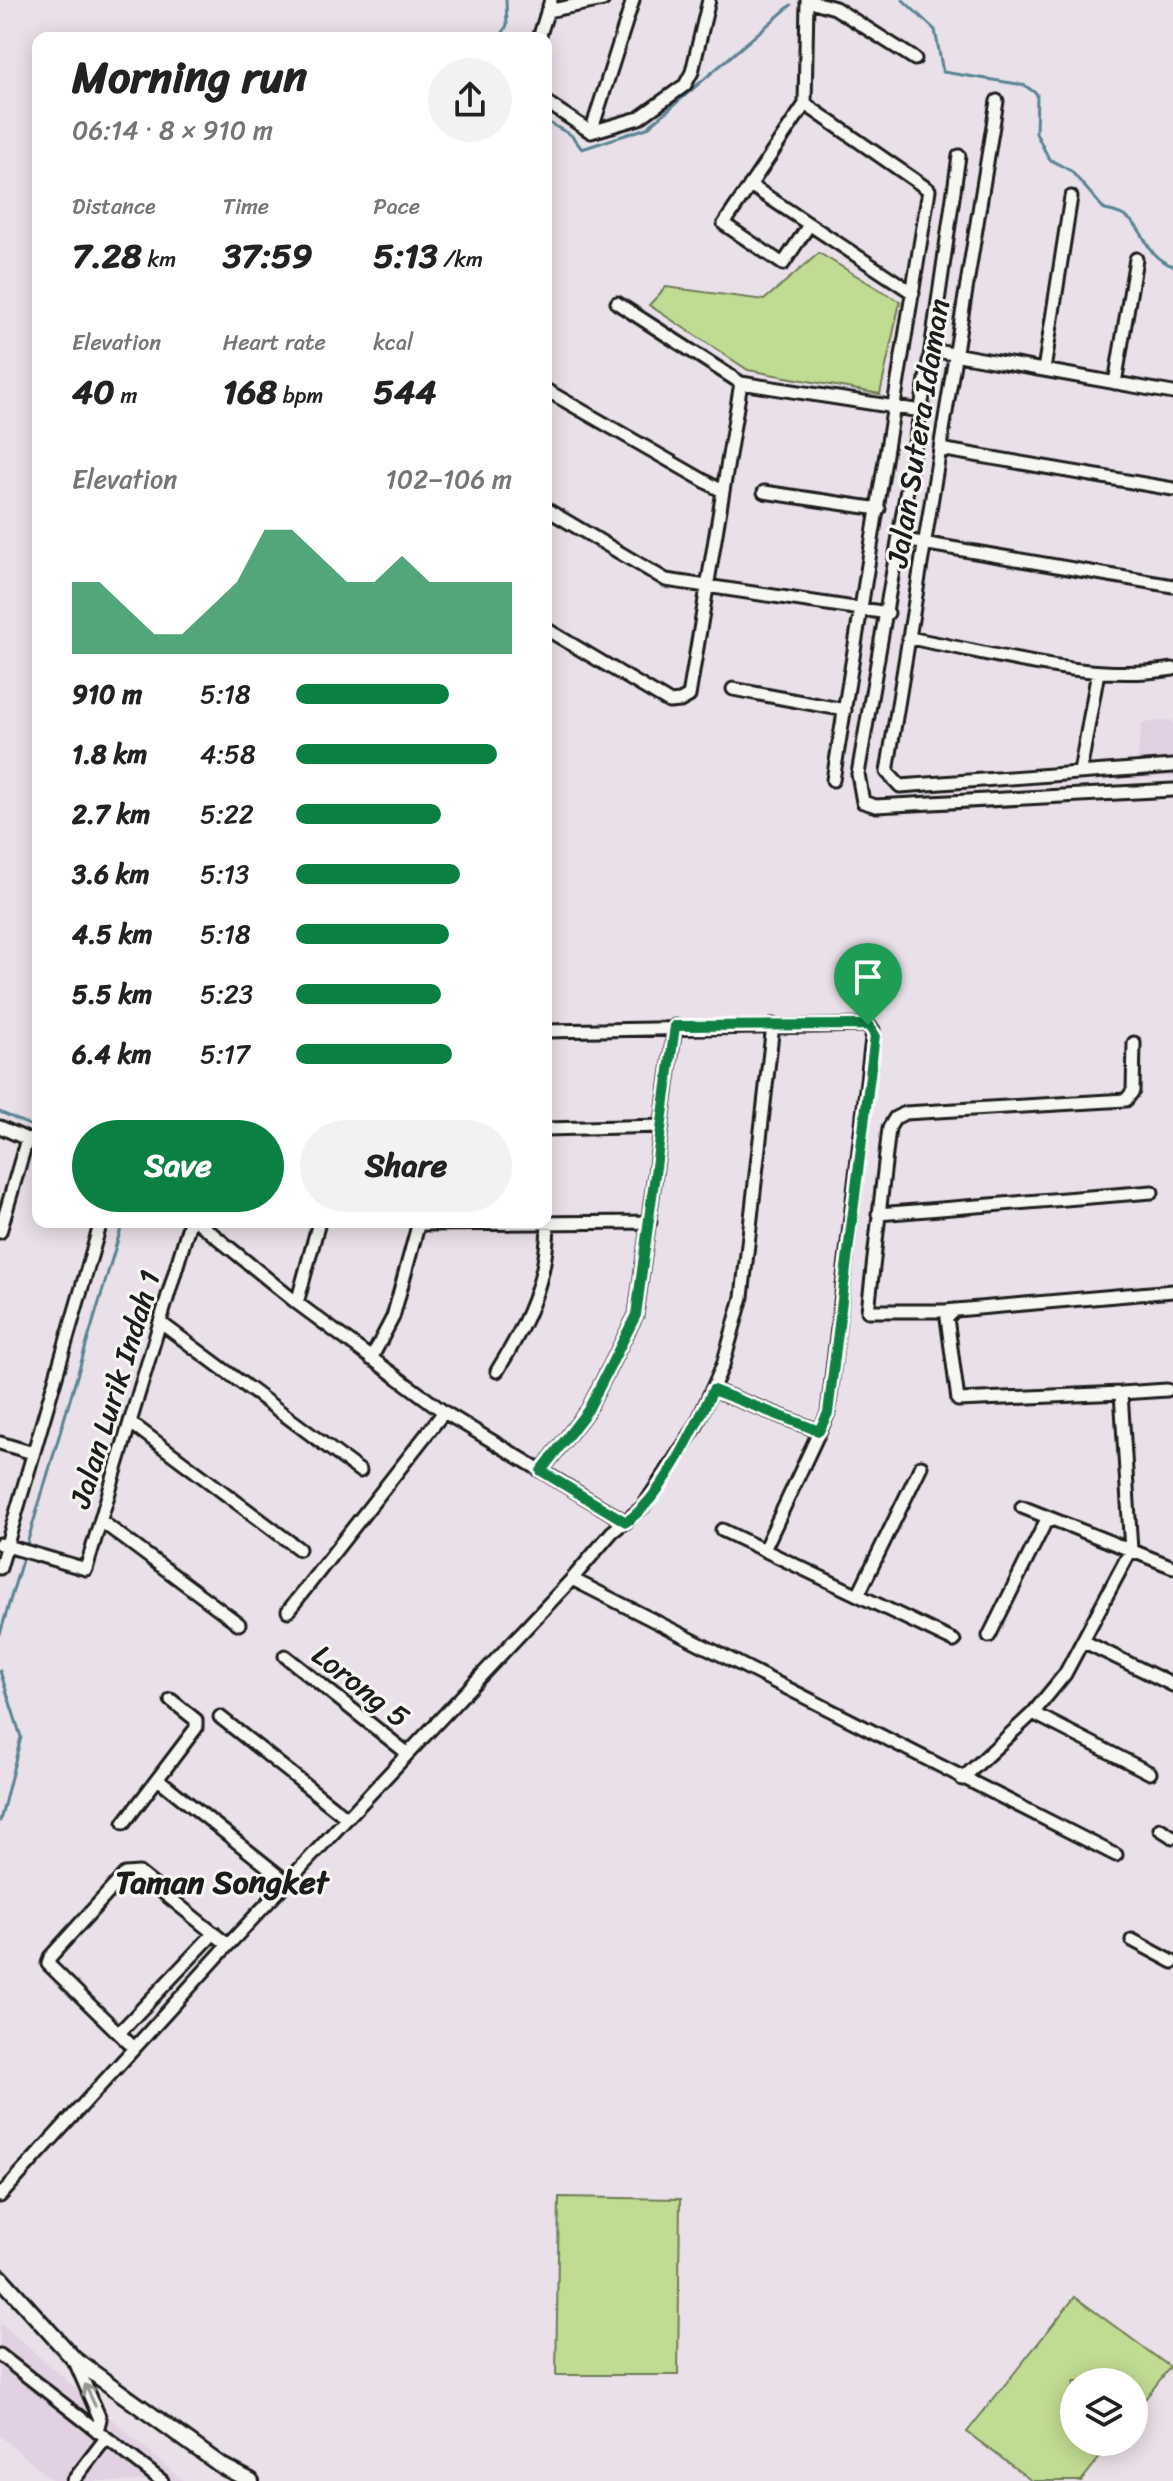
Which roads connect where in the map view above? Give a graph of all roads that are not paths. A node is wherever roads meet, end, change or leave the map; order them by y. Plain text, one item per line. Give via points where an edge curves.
1 (603, 0) edge
2 (633, 0) edge
3 (709, 0) edge
4 (807, 0) edge
5 (549, 6) edge
6 (541, 32) edge
7 (915, 59) dead end
8 (997, 101) dead end
9 (805, 104) junction
10 (552, 106) edge
11 (591, 132) junction
12 (959, 156) dead end
13 (750, 185) junction
14 (1071, 197) dead end
15 (809, 225) junction
16 (1136, 259) dead end
17 (913, 293) junction
18 (617, 303) dead end
19 (931, 350) junction
20 (955, 354) junction
21 (1044, 370) junction
22 (741, 383) junction
23 (1115, 383) junction
24 (552, 393) edge
25 (1173, 393) edge
26 (895, 407) junction
27 (921, 411) junction
28 (940, 449) junction
29 (1173, 489) edge
30 (722, 491) junction
31 (764, 492) dead end
32 (879, 509) junction
33 (552, 513) edge
34 (899, 539) junction
35 (924, 544) junction
36 (1173, 586) edge
37 (706, 588) junction
38 (862, 609) junction
39 (888, 613) junction
40 (552, 633) edge
41 (909, 638) junction
42 (1173, 669) edge
43 (1098, 672) junction
44 (733, 689) dead end
45 (845, 710) junction
46 (1173, 766) edge
47 (1080, 772) junction
48 (833, 780) dead end
49 (1173, 790) edge
50 (773, 1025) junction
51 (675, 1026) junction
52 (552, 1031) edge
53 (1134, 1043) dead end
54 (662, 1126) junction
55 (0, 1127) edge
56 (552, 1129) edge
57 (32, 1142) edge
58 (32, 1145) edge
59 (1152, 1192) dead end
60 (878, 1214) junction
61 (650, 1222) junction
62 (552, 1223) edge
63 (101, 1228) edge
64 (188, 1228) edge
65 (205, 1228) edge
66 (317, 1228) edge
67 (418, 1228) edge
68 (547, 1228) edge
69 (0, 1232) edge
70 (1173, 1291) edge
71 (297, 1303) junction
72 (955, 1310) junction
73 (161, 1323) junction
74 (371, 1359) junction
75 (497, 1371) dead end
76 (713, 1390) junction
77 (1167, 1390) dead end
78 (1121, 1393) junction
79 (444, 1412) junction
80 (131, 1423) junction
81 (819, 1431) junction
82 (0, 1443) edge
83 (33, 1453) junction
84 (921, 1466) dead end
85 (360, 1471) dead end
86 (541, 1471) junction
87 (1022, 1507) dead end
88 (1047, 1519) junction
89 (101, 1521) junction
90 (626, 1522) junction
91 (722, 1530) dead end
92 (8, 1546) edge
93 (299, 1549) dead end
94 (764, 1550) junction
95 (1131, 1550) junction
96 (1173, 1567) edge
97 (0, 1568) edge
98 (572, 1579) junction
99 (858, 1595) junction
100 (288, 1611) dead end
101 (239, 1624) dead end
102 (989, 1636) dead end
103 (954, 1641) dead end
104 (1083, 1641) junction
105 (285, 1656) dead end
106 (1173, 1685) edge
107 (171, 1700) dead end
108 (1033, 1713) junction
109 (220, 1717) dead end
110 (407, 1753) junction
111 (1150, 1773) dead end
112 (158, 1779) junction
113 (962, 1779) junction
114 (347, 1818) junction
115 (124, 1823) dead end
116 (1160, 1829) dead end
117 (1173, 1837) edge
118 (1116, 1855) dead end
119 (287, 1882) junction
120 (214, 1933) junction
121 (1132, 1940) dead end
122 (228, 1945) junction
123 (1173, 1962) edge
124 (119, 2033) junction
125 (134, 2048) junction
126 (0, 2196) edge
127 (0, 2277) edge
128 (0, 2355) edge
129 (74, 2359) junction
130 (102, 2435) junction
131 (73, 2481) edge
132 (162, 2481) edge
133 (251, 2481) edge

1 - 5 street
2 - 11 street
3 - 11 street via 685,85 639,118
4 - 7 street via 835,8
4 - 9 street
5 - 6 street
8 - 20 street, Jalan Sutera Idaman
9 - 13 street
9 - 17 street via 929,190
10 - 11 street
12 - 19 street
13 - 15 street
13 - 15 street via 725,217 727,229 783,264
14 - 21 street
15 - 17 street
16 - 23 street
17 - 26 street
18 - 22 street
19 - 20 street
19 - 27 street
20 - 21 street
20 - 28 street, Jalan Sutera Idaman
21 - 23 street
22 - 26 street
22 - 30 street
23 - 25 street
24 - 30 street
26 - 27 street
26 - 32 street
27 - 34 street
28 - 29 street
28 - 35 street, Jalan Sutera Idaman
30 - 37 street
31 - 32 street
32 - 38 street
33 - 37 street via 666,580
34 - 35 street
34 - 39 street
35 - 36 street
35 - 41 street, Jalan Sutera Idaman
37 - 38 street
37 - 40 street via 689,696 680,701 669,702
38 - 39 street
38 - 45 street
39 - 49 street via 858,774 863,802 876,806
41 - 43 street
41 - 47 street, Jalan Sutera Idaman via 887,772 900,786
42 - 43 street
43 - 47 street
44 - 45 street
45 - 48 street
46 - 47 street
50 - 51 street
50 - 76 street via 742,1297
50 - 81 street via 868,1025 875,1035 828,1413
51 - 52 street
51 - 54 street
53 - 60 street via 1133,1091 1126,1100 905,1113 895,1118 889,1128
54 - 56 street
54 - 61 street
55 - 57 street
58 - 69 street
59 - 60 street
60 - 72 street via 868,1311
61 - 62 street
61 - 86 street via 636,1315 625,1341 588,1410
63 - 83 street
64 - 73 street, Jalan Lurik Indah 1
65 - 71 street
66 - 71 street
67 - 74 street via 393,1317
68 - 75 street via 540,1290
70 - 72 street
71 - 74 street
72 - 78 street via 947,1318 958,1400
73 - 80 street, Jalan Lurik Indah 1
73 - 85 street
74 - 79 street
76 - 81 street
76 - 90 street via 651,1495
77 - 78 street
78 - 95 street
79 - 86 street
79 - 100 street
80 - 89 street, Jalan Lurik Indah 1
80 - 93 street
81 - 94 street
82 - 83 street
83 - 92 street
84 - 99 street
86 - 90 street
87 - 88 street
88 - 95 street
88 - 102 street
89 - 92 street, Jalan Lurik Indah 1 via 86,1569
89 - 101 street
90 - 98 street
91 - 94 street
92 - 97 street
94 - 99 street
95 - 96 street
95 - 104 street
98 - 110 street
98 - 113 street
99 - 103 street
104 - 106 street
104 - 108 street via 1065,1674
105 - 110 street, Lorong 5
107 - 112 street via 197,1724
108 - 111 street
108 - 113 street
109 - 114 street
110 - 114 street
112 - 115 street
112 - 119 street
113 - 118 street
114 - 119 street
116 - 117 street
119 - 122 street
120 - 122 street
120 - 124 street
120 - 124 street via 139,1873 125,1874 48,1964
121 - 123 street
122 - 125 street
124 - 125 street
125 - 126 street
127 - 129 main road
128 - 130 street
130 -> 129 street
129 - 133 main road via 222,2466
130 - 131 street
130 - 132 street

